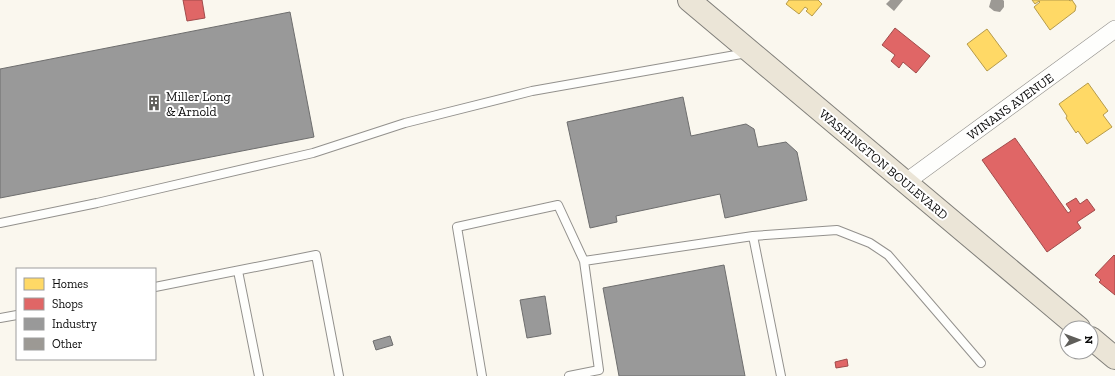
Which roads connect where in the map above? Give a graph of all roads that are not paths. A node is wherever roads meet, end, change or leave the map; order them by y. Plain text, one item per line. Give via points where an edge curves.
1 (690, 0) edge
2 (1115, 29) edge
3 (752, 52) junction
4 (906, 182) junction
5 (0, 223) edge
6 (753, 236) junction
7 (584, 261) junction
8 (238, 271) junction
9 (156, 287) edge
10 (16, 315) edge
11 (0, 318) edge
12 (1070, 320) edge
13 (1099, 345) edge
14 (1115, 358) edge
15 (981, 364) dead end
16 (259, 376) edge
17 (339, 376) edge
18 (482, 376) edge
19 (569, 376) edge
20 (781, 376) edge

1 - 3 main road, WASHINGTON BOULEVARD
2 - 4 street, WINANS AVENUE
3 - 4 main road, WASHINGTON BOULEVARD
3 - 5 lane via 532,91 405,123 313,153
4 - 12 main road, WASHINGTON BOULEVARD
6 - 7 lane
6 - 15 lane via 838,230 870,242 888,255
6 - 20 lane
7 - 18 lane via 558,205 457,227
7 - 19 lane via 599,370
8 - 9 lane
8 - 16 lane
8 - 17 lane via 316,255
10 - 11 lane
13 - 14 main road

